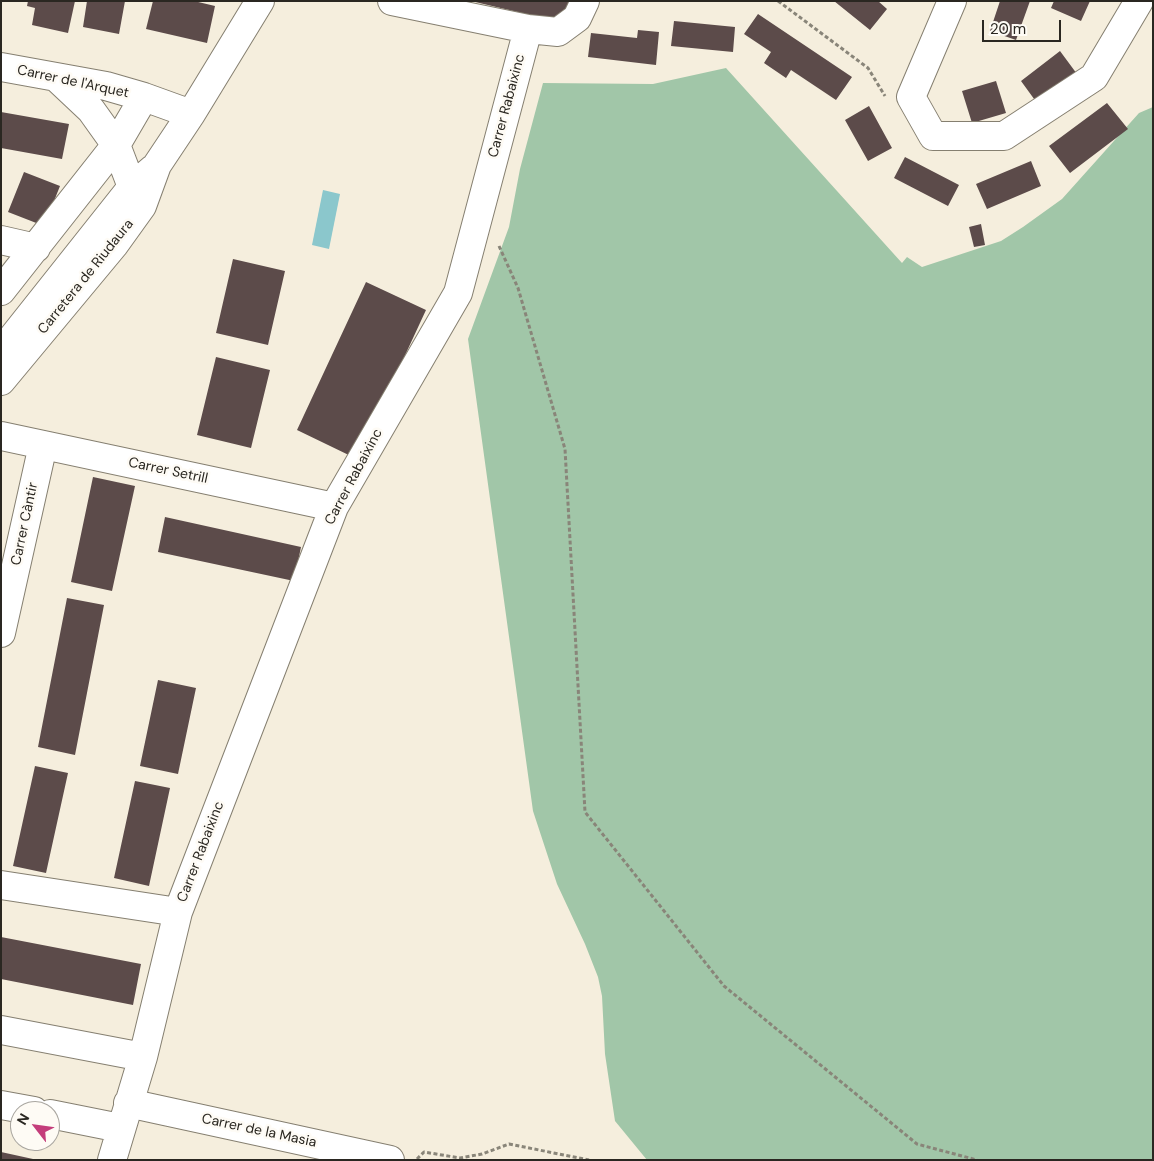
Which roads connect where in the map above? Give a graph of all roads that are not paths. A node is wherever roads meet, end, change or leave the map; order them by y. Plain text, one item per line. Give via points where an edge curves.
1 (260, 1) edge
2 (392, 1) edge
3 (585, 1) edge
4 (952, 1) edge
5 (1139, 1) edge
6 (528, 29) junction
7 (1, 67) edge
8 (56, 78) junction
9 (144, 97) junction
10 (191, 114) junction
11 (116, 145) junction
12 (158, 165) junction
13 (132, 187) junction
14 (1, 240) edge
15 (36, 248) junction
16 (1, 290) edge
17 (1, 352) edge
18 (1, 381) edge
19 (1, 436) edge
20 (43, 445) junction
21 (334, 507) junction
22 (1, 633) edge
23 (1, 885) edge
24 (178, 912) junction
25 (1, 1030) edge
26 (143, 1057) junction
27 (60, 1114) edge
28 (124, 1115) junction
29 (112, 1160) edge
30 (390, 1160) edge

1 - 10 street, Carretera de Riudaura
2 - 6 street
3 - 6 street via 577,18 558,32
4 - 5 street via 911,97 933,136 1004,136 1094,77
6 - 21 street, Carrer Rabaixinc via 458,294
7 - 8 street, Carrer de l'Arquet
8 - 9 street, Carrer de l'Arquet via 106,86
8 - 11 street via 90,110
9 - 10 street, Carrer de l'Arquet
9 - 11 street
10 - 12 street, Carretera de Riudaura
11 - 13 street
11 - 15 street
12 - 13 street, Carretera de Riudaura
12 - 18 street, Carretera de Riudaura via 142,206 114,245
13 - 17 street, Carretera de Riudaura
14 - 15 street
15 - 16 street
19 - 20 street, Carrer Setrill
20 - 21 street, Carrer Setrill
20 - 22 street, Carrer Càntir
21 - 24 street, Carrer Rabaixinc
23 - 24 street
24 - 26 street, Carrer Rabaixinc
25 - 26 street
26 - 28 street, Carrer Rabaixinc
27 - 28 street, Carrer de la Masia
28 - 29 street, Carrer Rabaixinc
28 - 30 street, Carrer de la Masia

